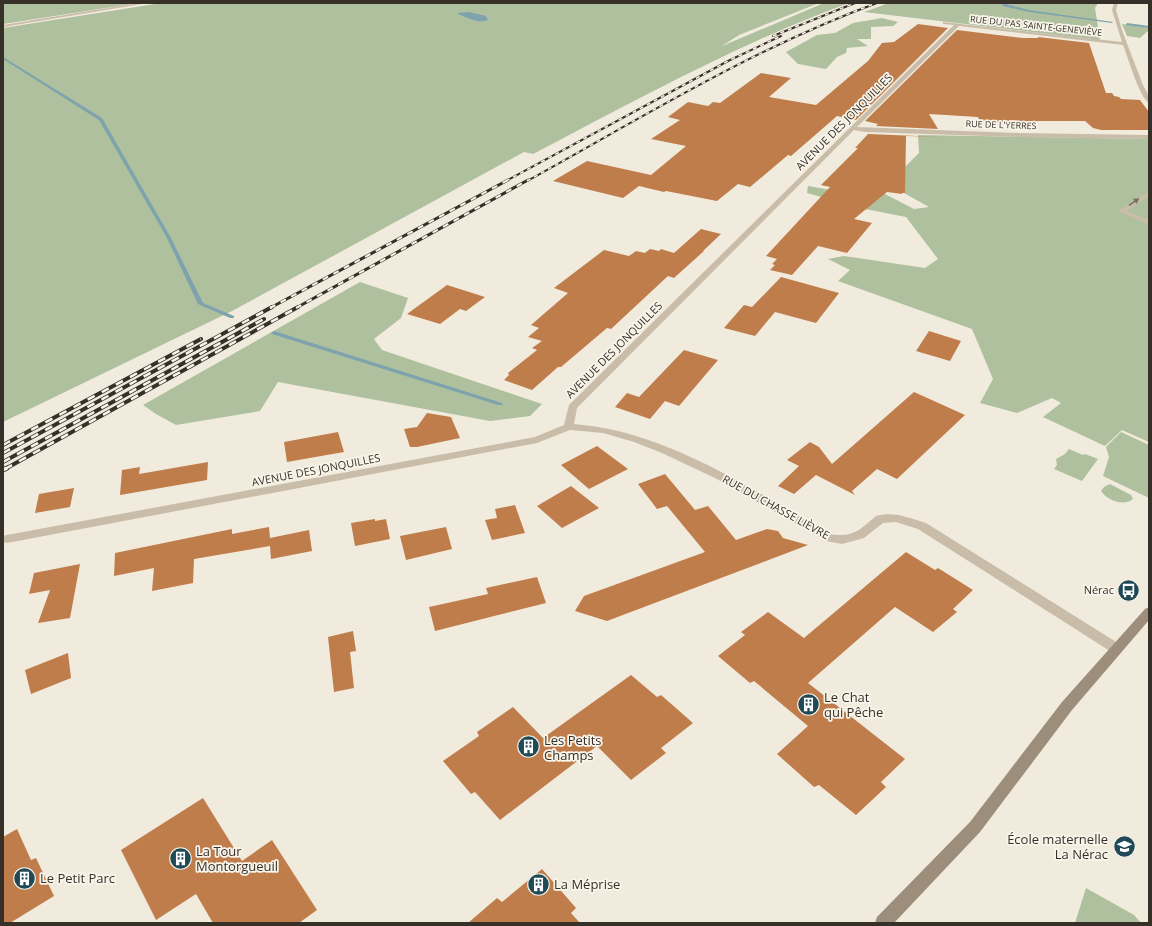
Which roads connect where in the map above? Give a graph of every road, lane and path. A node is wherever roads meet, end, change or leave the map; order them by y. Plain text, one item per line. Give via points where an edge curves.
1 (146, 3) edge
2 (1116, 3) edge
3 (945, 23) dead end
4 (957, 25) junction
5 (3, 26) edge
6 (1126, 44) junction
7 (1149, 101) edge
8 (853, 128) junction
9 (1149, 137) edge
10 (1149, 193) edge
11 (1149, 223) edge
12 (569, 427) junction
13 (7, 539) dead end
14 (1149, 612) edge
15 (1117, 649) junction
16 (883, 923) edge

1 - 5 street
2 - 6 street via 1114,10
3 - 4 street, RUE DU PAS SAINTE-GENEVIÈVE
4 - 6 street, RUE DU PAS SAINTE-GENEVIÈVE
4 - 8 street, AVENUE DES JONQUILLES
6 - 7 street via 1140,85
8 - 9 street, RUE DE L'YERRES via 1002,135
8 - 12 street, AVENUE DES JONQUILLES via 572,407
11 -> 10 street via 1122,211
12 - 13 street, AVENUE DES JONQUILLES via 537,440
12 - 15 street, RUE DU CHASSE LIÈVRE via 607,431 647,443 698,464 826,537 842,540 860,534 880,519 896,518 922,526
14 - 15 main road
15 - 16 main road via 1067,706 975,827

